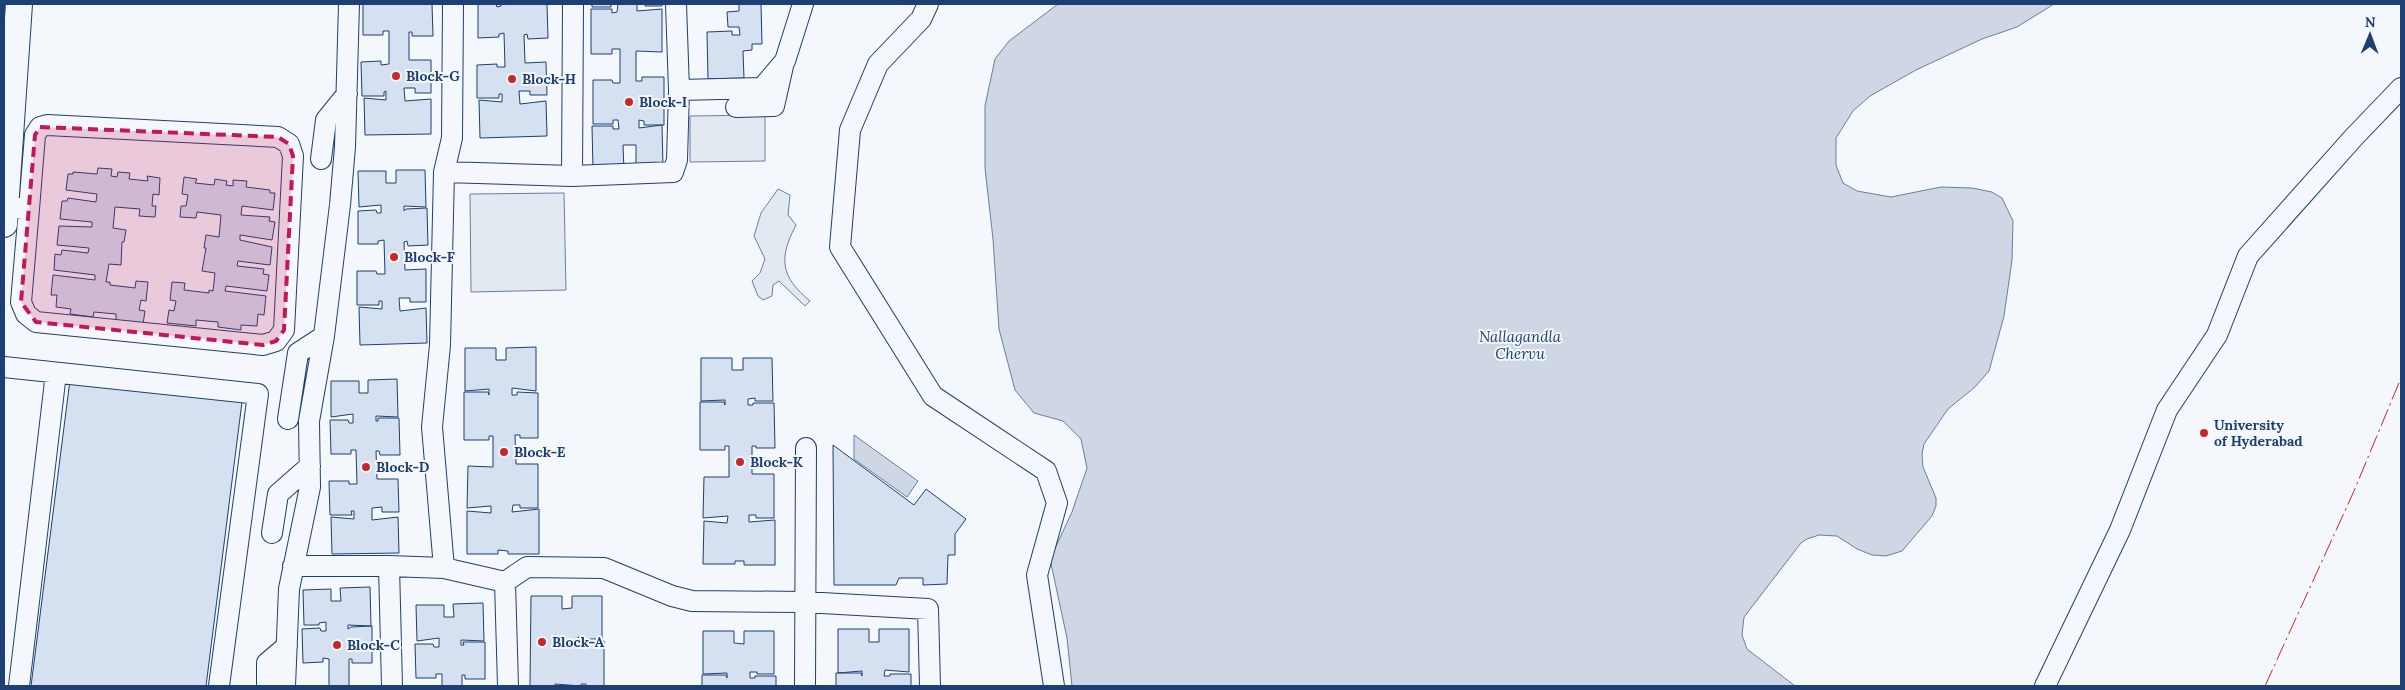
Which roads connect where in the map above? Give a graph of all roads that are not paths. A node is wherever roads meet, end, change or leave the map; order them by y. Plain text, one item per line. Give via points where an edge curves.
1 (19, 4) edge
2 (349, 4) edge
3 (454, 4) edge
4 (574, 4) edge
5 (676, 4) edge
6 (803, 4) edge
7 (928, 4) edge
8 (784, 62) junction
9 (2401, 88) edge
10 (678, 90) junction
11 (346, 94) junction
12 (736, 107) dead end
13 (322, 159) dead end
14 (444, 172) junction
15 (572, 176) junction
16 (14, 217) edge
17 (324, 336) junction
18 (4, 367) edge
19 (56, 373) junction
20 (288, 419) dead end
21 (806, 448) dead end
22 (310, 466) junction
23 (272, 533) dead end
24 (293, 566) junction
25 (389, 566) junction
26 (444, 568) junction
27 (505, 582) junction
28 (804, 602) junction
29 (287, 646) junction
30 (19, 686) edge
31 (219, 686) edge
32 (267, 686) edge
33 (285, 686) edge
34 (392, 686) edge
35 (508, 686) edge
36 (805, 686) edge
37 (930, 686) edge
38 (1054, 686) edge
39 (2045, 686) edge

1 - 16 main road
2 - 11 street
3 - 14 street via 452,138
4 - 15 street
5 - 10 street
6 - 8 street
7 - 38 street via 921,19 878,64 850,130 840,247 933,396 1046,471 1057,503 1038,574
8 - 10 street via 762,88
8 - 12 street via 774,106
9 - 39 street via 2248,256 2217,335 2167,410 2120,530
10 - 15 street via 677,160 673,172
11 - 13 street via 326,120
11 - 17 street via 340,205
14 - 15 street
14 - 26 street via 440,345 432,427
16 - 16 street via 35,135 40,127 278,137 289,144 293,156 284,330 276,340 263,344 36,322 26,314 21,302
17 - 20 street via 298,353
17 - 22 street via 309,421
18 - 19 street
19 - 30 street
19 - 31 street via 258,394
21 - 28 street
22 - 23 street via 278,494
22 - 24 street via 310,487
24 - 25 street
24 - 29 street
25 - 26 street
25 - 34 street
26 - 27 street
27 - 28 street via 527,567 604,568 692,601
27 - 35 street
28 - 36 street
28 - 37 street via 928,609
29 - 32 street via 267,663
29 - 33 street

